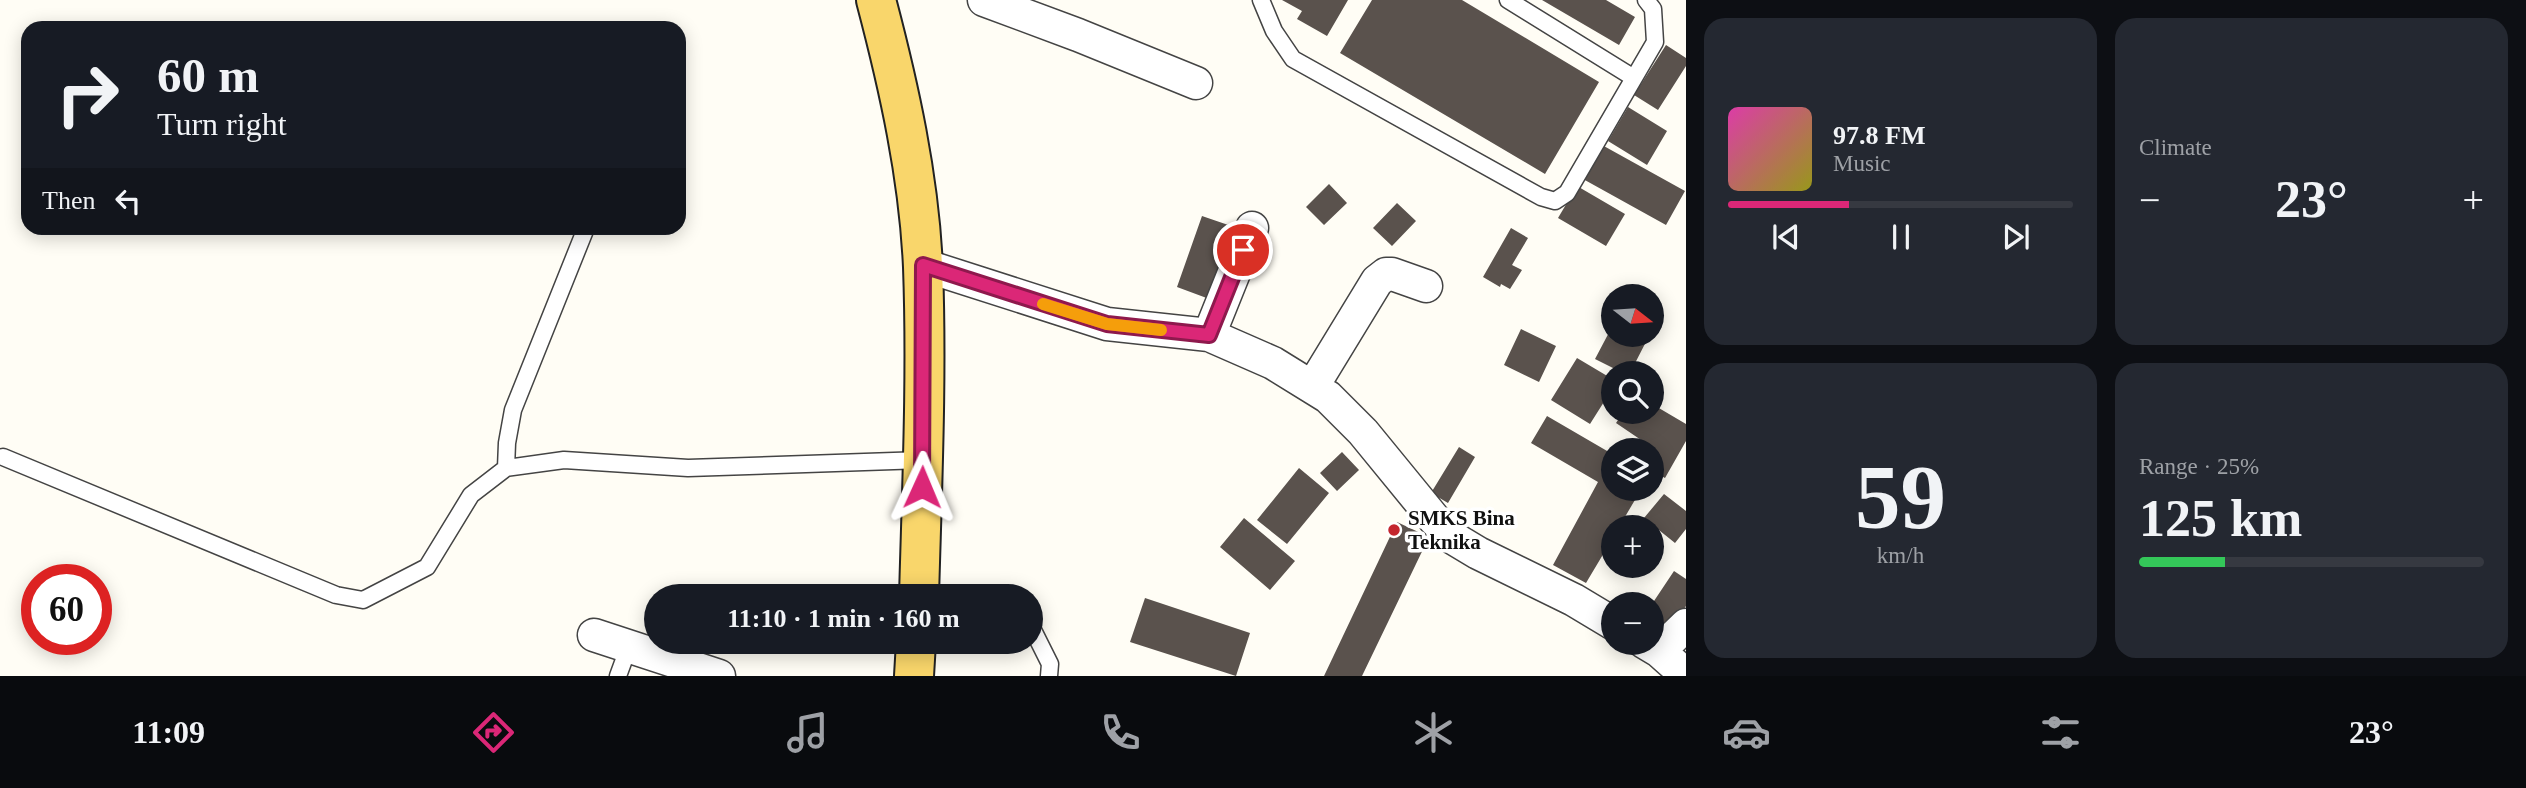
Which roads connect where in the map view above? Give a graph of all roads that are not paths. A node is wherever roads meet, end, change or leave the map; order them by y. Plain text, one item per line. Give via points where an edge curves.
1 (876, 0) edge
2 (984, 0) edge
3 (1261, 0) edge
4 (1508, 0) edge
5 (1646, 0) edge
6 (1634, 78) junction
7 (1195, 83) dead end
8 (1252, 228) dead end
9 (583, 235) edge
10 (923, 265) junction
11 (1426, 286) dead end
12 (1209, 335) junction
13 (1313, 386) junction
14 (3, 457) dead end
15 (923, 460) junction
16 (506, 468) junction
17 (919, 584) edge
18 (1601, 616) edge
19 (1686, 625) edge
20 (594, 635) dead end
21 (1664, 639) edge
22 (629, 646) junction
23 (1043, 650) edge
24 (915, 654) edge
25 (1662, 655) edge
26 (1686, 675) edge
27 (618, 676) edge
28 (719, 676) edge
29 (914, 676) edge
30 (1049, 676) edge

1 - 10 main road via 901,103
2 - 7 street
3 - 6 lane via 1293,59 1555,201 1567,193
4 - 6 lane
5 - 6 lane via 1653,9 1655,42
8 - 12 street
9 - 16 lane via 513,410
10 - 12 street via 1107,324
10 - 15 main road
11 - 13 street via 1392,274 1377,281
12 - 13 street via 1250,351
13 - 18 street via 1363,432 1453,538
14 - 16 lane via 337,596 363,600 427,567 471,495
15 - 16 lane via 688,468 564,460
15 - 17 main road
19 - 21 street
20 - 22 street
22 - 27 lane
22 - 28 street
23 - 30 lane via 1050,664
24 - 29 main road
25 - 26 street

